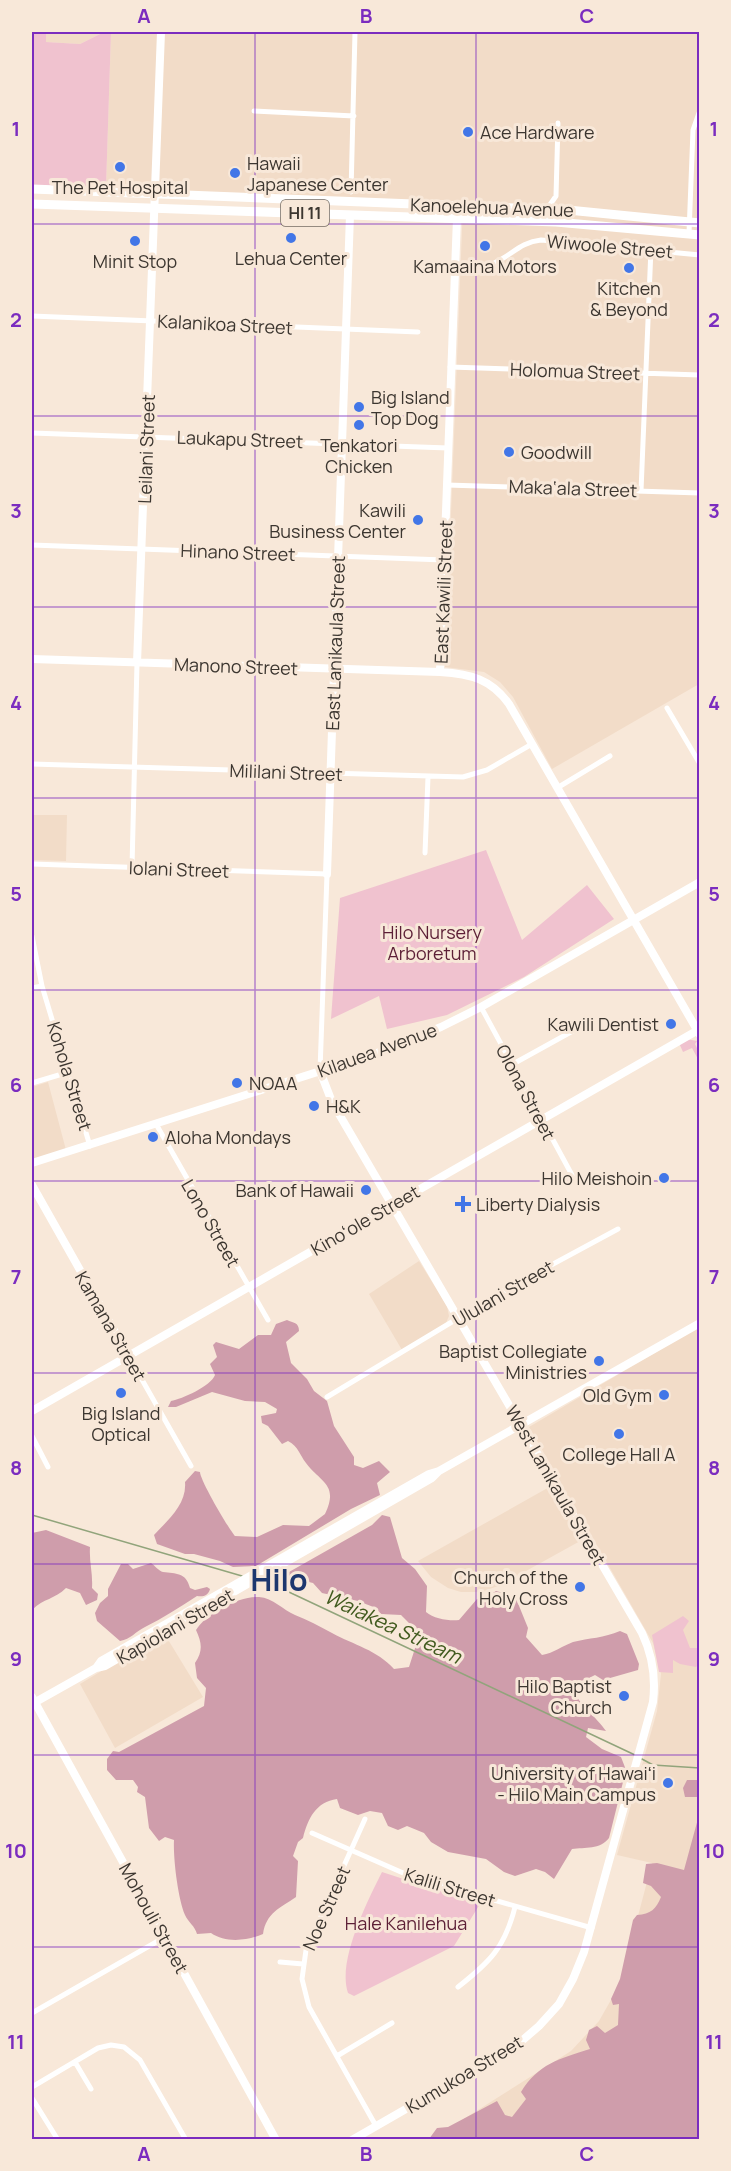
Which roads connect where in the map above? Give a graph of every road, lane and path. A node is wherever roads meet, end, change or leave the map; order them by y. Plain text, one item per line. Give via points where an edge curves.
1 (161, 32) edge
2 (355, 32) edge
3 (699, 110) edge
4 (254, 111) dead end
5 (354, 116) junction
6 (558, 123) dead end
7 (32, 189) edge
8 (351, 192) junction
9 (155, 195) junction
10 (556, 196) junction
11 (334, 201) junction
12 (360, 202) junction
13 (32, 204) edge
14 (444, 206) junction
15 (154, 207) junction
16 (472, 207) junction
17 (546, 210) junction
18 (568, 210) junction
19 (350, 215) junction
20 (457, 218) junction
21 (689, 221) junction
22 (699, 223) edge
23 (689, 233) junction
24 (699, 235) edge
25 (651, 249) junction
26 (699, 255) edge
27 (455, 266) junction
28 (32, 316) edge
29 (150, 320) junction
30 (346, 330) junction
31 (418, 332) dead end
32 (450, 367) junction
33 (647, 374) junction
34 (699, 375) edge
35 (32, 433) edge
36 (147, 436) junction
37 (341, 442) junction
38 (448, 448) junction
39 (447, 485) junction
40 (641, 491) junction
41 (699, 493) edge
42 (32, 545) edge
43 (142, 549) junction
44 (338, 557) junction
45 (444, 560) junction
46 (32, 659) edge
47 (137, 663) junction
48 (334, 669) junction
49 (440, 672) junction
50 (667, 708) dead end
51 (532, 744) junction
52 (610, 756) dead end
53 (32, 764) edge
54 (699, 764) edge
55 (136, 767) junction
56 (330, 773) junction
57 (428, 777) junction
58 (557, 788) junction
59 (425, 854) dead end
60 (32, 864) edge
61 (132, 867) junction
62 (327, 874) junction
63 (699, 882) edge
64 (633, 922) junction
65 (32, 936) edge
66 (42, 986) junction
67 (32, 988) edge
68 (481, 1008) junction
69 (580, 1027) dead end
70 (698, 1031) edge
71 (513, 1064) junction
72 (320, 1071) junction
73 (69, 1072) junction
74 (32, 1083) edge
75 (539, 1118) junction
76 (156, 1124) junction
77 (90, 1146) junction
78 (32, 1163) edge
79 (572, 1175) dead end
80 (32, 1185) edge
81 (393, 1204) junction
82 (618, 1229) dead end
83 (249, 1287) junction
84 (460, 1318) junction
85 (268, 1320) dead end
86 (699, 1323) edge
87 (128, 1355) junction
88 (327, 1397) dead end
89 (32, 1412) edge
90 (520, 1425) junction
91 (32, 1436) edge
92 (191, 1466) dead end
93 (48, 1467) dead end
94 (33, 1701) edge
95 (365, 1819) dead end
96 (312, 1833) dead end
97 (351, 1851) junction
98 (515, 1907) junction
99 (592, 1928) junction
100 (165, 1937) junction
101 (280, 1962) dead end
102 (303, 1964) junction
103 (458, 1987) dead end
104 (32, 2013) edge
105 (392, 2023) dead end
106 (337, 2056) junction
107 (75, 2062) junction
108 (32, 2087) edge
109 (91, 2089) dead end
110 (32, 2098) edge
111 (376, 2126) junction
112 (58, 2139) edge
113 (186, 2139) edge
114 (276, 2139) edge
115 (352, 2139) edge

1 - 9 street, Leilani Street
2 - 5 street
3 - 21 street via 693,130
4 - 5 street
5 - 8 street
6 - 10 street
7 - 9 highway, Kanoelehua Avenue / HI 11
8 - 11 highway
8 - 12 highway
9 - 11 highway, Kanoelehua Avenue / HI 11
9 - 15 street, Leilani Street
10 - 17 street
10 - 18 street
11 - 12 highway, Kanoelehua Avenue / HI 11
12 - 14 highway, Kanoelehua Avenue / HI 11
13 - 15 highway, Kanoelehua Avenue / HI 11
14 - 16 highway, Kanoelehua Avenue / HI 11
14 - 20 highway
15 - 19 highway, Kanoelehua Avenue / HI 11
15 - 29 street, Leilani Street
16 - 17 highway, Kanoelehua Avenue / HI 11
16 - 20 highway
17 - 18 highway, Kanoelehua Avenue / HI 11
18 - 21 highway, Kanoelehua Avenue / HI 11
19 - 20 highway, Kanoelehua Avenue / HI 11
19 - 30 street, East Lanikaula Street
20 - 23 highway, Kanoelehua Avenue / HI 11
20 - 27 street, East Kawili Street
21 - 22 highway, Kanoelehua Avenue / HI 11
21 - 23 street
23 - 24 highway, Kanoelehua Avenue / HI 11
25 - 26 street, Wiwoole Street
25 - 27 street, Wiwoole Street via 534,241 486,266
25 - 33 street
27 - 32 street, East Kawili Street
28 - 29 street, Kalanikoa Street
29 - 30 street, Kalanikoa Street
29 - 36 street, Leilani Street
30 - 31 street, Kalanikoa Street
30 - 37 street, East Lanikaula Street
32 - 33 street, Holomua Street
32 - 38 street, East Kawili Street
33 - 34 street, Holomua Street
33 - 40 street
35 - 36 street, Laukapu Street
36 - 37 street, Laukapu Street
36 - 43 street, Leilani Street
37 - 38 street, Laukapu Street
37 - 44 street, East Lanikaula Street
38 - 39 street, East Kawili Street
39 - 40 street, Maka‘ala Street
39 - 45 street, East Kawili Street
40 - 41 street, Maka‘ala Street
42 - 43 street, Hinano Street
43 - 44 street, Hinano Street
43 - 47 street, Leilani Street
44 - 45 street, Hinano Street
44 - 48 street, East Lanikaula Street
45 - 49 street, East Kawili Street
46 - 47 street, Manono Street
47 - 48 street, Manono Street
47 - 55 street, Leilani Street
48 - 49 street, Manono Street
48 - 56 street, East Lanikaula Street
49 - 51 street, East Kawili Street via 474,676 495,687
50 - 54 street
51 - 57 street, Mililani Street via 487,770 463,777
51 - 58 street, East Kawili Street
52 - 58 street
53 - 55 street, Mililani Street
55 - 56 street, Mililani Street
55 - 61 street, Leilani Street
56 - 57 street, Mililani Street
56 - 62 street, East Lanikaula Street
57 - 59 street
58 - 64 street, East Kawili Street
60 - 61 street, Iolani Street
61 - 62 street, Iolani Street
62 - 72 street, East Lanikaula Street
63 - 64 street, Kilauea Avenue
64 - 68 street, Kilauea Avenue
64 - 70 street, East Kawili Street
65 - 66 street, Kohola Street
66 - 67 street
66 - 73 street, Kohola Street
68 - 71 street, Olona Street
68 - 72 street, Kilauea Avenue via 377,1053
69 - 71 street
70 - 75 street, Kinoʻole Street
71 - 75 street, Olona Street
72 - 76 street, Kilauea Avenue
72 - 81 street, West Lanikaula Street via 332,1102
73 - 74 street
73 - 77 street, Kohola Street
75 - 79 street, Olona Street
75 - 81 street, Kinoʻole Street
76 - 77 street, Kilauea Avenue
76 - 83 street, Lono Street
77 - 78 street, Kilauea Avenue
80 - 87 street, Kamana Street
81 - 83 street, Kinoʻole Street
81 - 84 street, West Lanikaula Street
82 - 84 street, Ululani Street
83 - 85 street, Lono Street
83 - 87 street, Kinoʻole Street
84 - 88 street, Ululani Street
84 - 90 street, West Lanikaula Street
86 - 90 street, Kapiolani Street
87 - 89 street, Kinoʻole Street
87 - 92 street, Kamana Street
90 - 94 street, Kapiolani Street via 105,1666
90 - 99 street, West Lanikaula Street via 650,1650 655,1688
91 - 93 street
94 - 100 street, Mohouli Street
95 - 97 street, Noe Street
96 - 97 street, Kalili Street
97 - 98 street, Kalili Street via 410,1876
97 - 102 street, Noe Street
98 - 99 street, Kalili Street
98 - 103 street via 503,1943 486,1965
99 - 111 street, Kumukoa Street via 573,1979 559,2004 539,2026 517,2045
100 - 104 street
100 - 114 street, Mohouli Street
101 - 102 street
102 - 106 street, Noe Street via 302,1979 309,2007
105 - 106 street
106 - 111 street, Noe Street
107 - 108 street
107 - 109 street
107 - 113 street via 104,2046 130,2050 140,2060
110 - 112 street
111 - 115 street, Kumukoa Street

